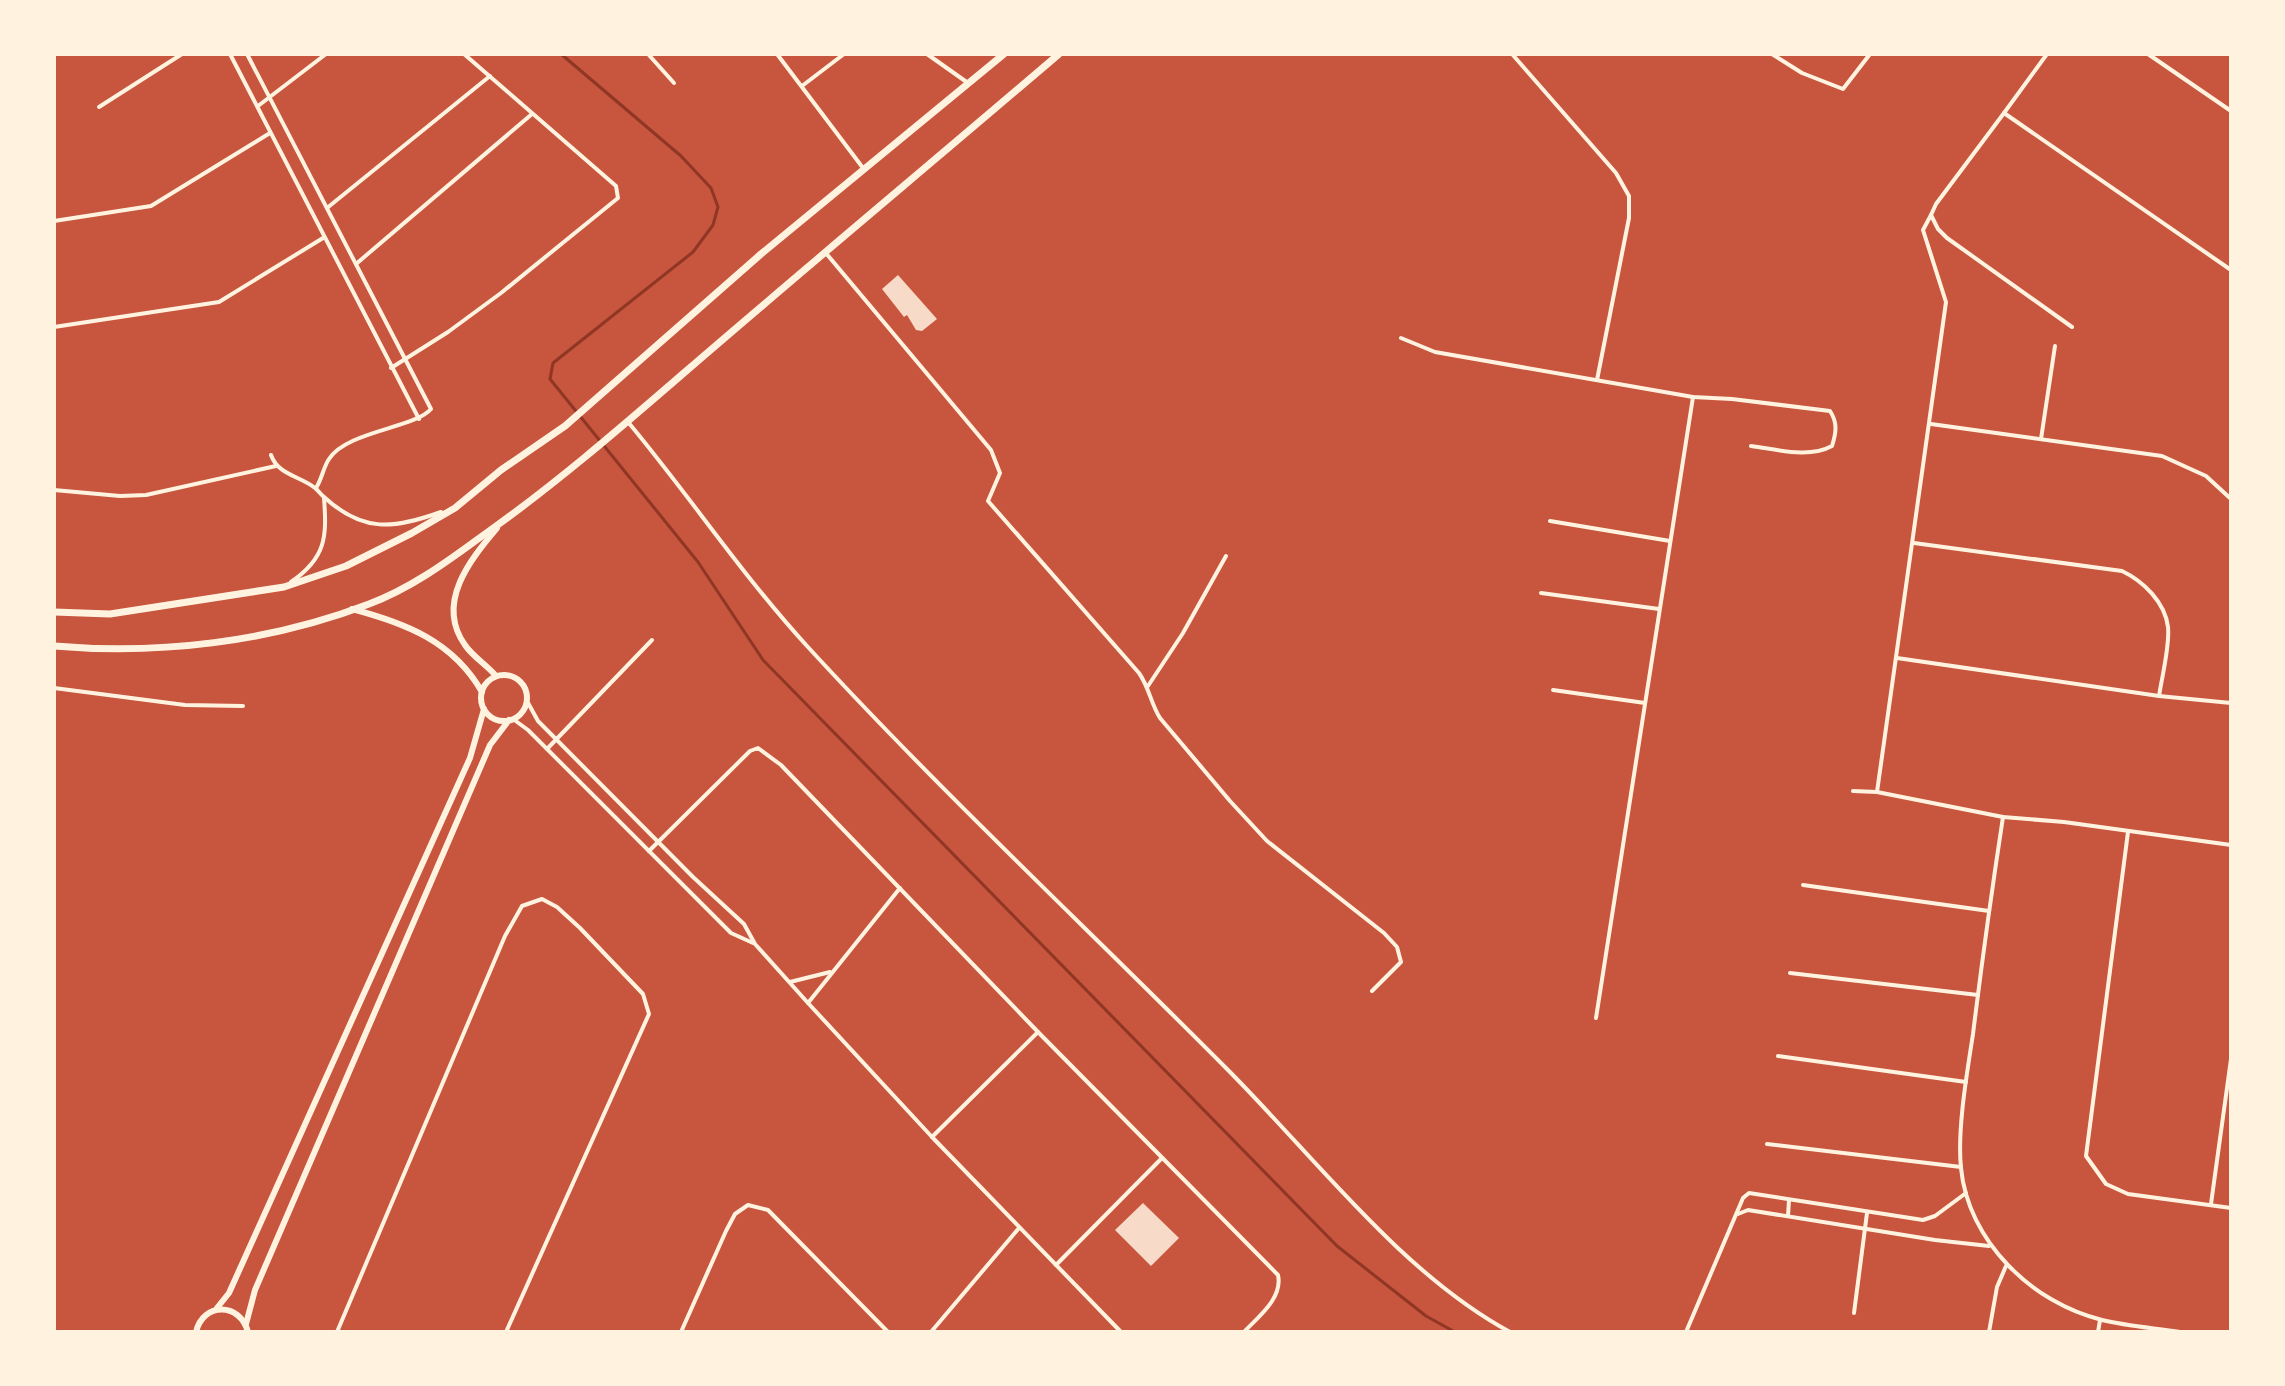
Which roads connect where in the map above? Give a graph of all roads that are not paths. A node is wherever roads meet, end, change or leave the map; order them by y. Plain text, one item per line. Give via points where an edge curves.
1 (182, 54) edge
2 (230, 54) edge
3 (247, 54) edge
4 (326, 54) edge
5 (464, 54) edge
6 (648, 54) edge
7 (777, 54) edge
8 (844, 54) edge
9 (927, 54) edge
10 (1004, 54) edge
11 (1059, 54) edge
12 (1512, 54) edge
13 (1772, 54) edge
14 (1870, 54) edge
15 (2047, 54) edge
16 (2148, 54) edge
17 (490, 76) junction
18 (674, 83) dead end
19 (969, 83) junction
20 (802, 86) junction
21 (270, 98) junction
22 (99, 107) dead end
23 (257, 107) junction
24 (2231, 111) edge
25 (2004, 113) junction
26 (532, 114) junction
27 (271, 133) junction
28 (865, 170) junction
29 (327, 208) junction
30 (1931, 215) junction
31 (54, 221) edge
32 (324, 237) junction
33 (825, 252) junction
34 (356, 264) junction
35 (2231, 270) edge
36 (54, 327) edge
37 (2072, 327) dead end
38 (1401, 338) dead end
39 (2055, 346) dead end
40 (405, 359) junction
41 (391, 368) junction
42 (1597, 380) junction
43 (1693, 397) junction
44 (419, 419) junction
45 (628, 422) junction
46 (1931, 424) junction
47 (2041, 439) junction
48 (1751, 446) dead end
49 (271, 455) dead end
50 (276, 466) junction
51 (316, 488) junction
52 (54, 490) edge
53 (324, 498) junction
54 (2231, 499) edge
55 (455, 508) junction
56 (1550, 521) dead end
57 (502, 523) junction
58 (1670, 541) junction
59 (1914, 543) junction
60 (1226, 556) dead end
61 (284, 587) junction
62 (1541, 593) dead end
63 (352, 609) junction
64 (1659, 609) junction
65 (54, 612) edge
66 (652, 640) dead end
67 (54, 646) edge
68 (1897, 658) junction
69 (496, 676) junction
70 (1148, 686) junction
71 (54, 688) edge
72 (1553, 690) dead end
73 (482, 692) junction
74 (2159, 696) junction
75 (527, 701) junction
76 (1645, 703) junction
77 (2231, 703) edge
78 (243, 706) dead end
79 (484, 709) junction
80 (511, 719) junction
81 (556, 740) junction
82 (547, 749) junction
83 (1853, 791) dead end
84 (1877, 792) junction
85 (2003, 817) junction
86 (2128, 832) junction
87 (658, 842) junction
88 (2231, 845) edge
89 (649, 851) junction
90 (693, 877) junction
91 (1803, 885) dead end
92 (684, 887) junction
93 (900, 888) junction
94 (1989, 911) junction
95 (755, 944) junction
96 (833, 971) junction
97 (1790, 973) dead end
98 (790, 982) junction
99 (1372, 991) dead end
100 (1978, 995) junction
101 (808, 1003) junction
102 (1596, 1018) dead end
103 (1038, 1032) junction
104 (1778, 1056) dead end
105 (2231, 1059) edge
106 (1966, 1082) junction
107 (932, 1137) junction
108 (1767, 1144) dead end
109 (1162, 1157) junction
110 (1961, 1167) junction
111 (1966, 1193) junction
112 (1789, 1200) junction
113 (2211, 1204) junction
114 (2231, 1208) edge
115 (1867, 1213) junction
116 (1736, 1216) junction
117 (1788, 1216) junction
118 (1019, 1228) junction
119 (1865, 1228) junction
120 (1991, 1246) junction
121 (1056, 1265) junction
122 (2006, 1266) junction
123 (217, 1308) junction
124 (1854, 1313) dead end
125 (2100, 1320) junction
126 (247, 1328) edge
127 (195, 1332) edge
128 (337, 1332) edge
129 (506, 1332) edge
130 (681, 1332) edge
131 (888, 1332) edge
132 (931, 1332) edge
133 (1121, 1332) edge
134 (1244, 1332) edge
135 (1510, 1332) edge
136 (1686, 1332) edge
137 (1989, 1332) edge
138 (2098, 1332) edge
139 (2180, 1332) edge

1 - 22 street
2 - 23 street
3 - 21 street
4 - 21 street
5 - 17 street
6 - 18 street
7 - 20 street
8 - 20 street
9 - 19 street
10 - 19 highway
11 - 33 highway
12 - 42 street via 1616,173 1629,196
13 - 14 street via 1843,89
15 - 25 street
16 - 24 street
17 - 26 street
17 - 29 street
19 - 28 highway
20 - 28 street
21 - 23 street
21 - 29 street
23 - 27 street
25 - 30 street
25 - 35 street
26 - 34 street
26 - 40 street via 616,186 618,198 501,293
27 - 31 street via 151,206
27 - 32 street
28 - 55 highway via 590,406
29 - 34 street
30 - 37 street via 1947,238
30 - 46 street via 1923,230 1946,302
32 - 36 street via 219,302
32 - 41 street
33 - 45 highway
33 - 70 street via 991,450 1000,473 988,501 996,513
34 - 40 street
38 - 42 street via 1435,352
39 - 47 street
40 - 41 street
40 - 44 street via 431,409
41 - 44 street
42 - 43 street
43 - 48 street via 1830,411 1836,419 1832,446 1823,450
43 - 58 street
44 - 51 street via 368,434 338,451
45 - 57 highway
45 - 135 street via 751,582 818,657 1387,1235 1478,1315
46 - 47 street
46 - 59 street
47 - 54 street via 2162,456 2206,476
49 - 50 street
50 - 51 street
50 - 52 street via 146,495
51 - 53 street
53 - 55 street via 365,524 417,521
53 - 61 street via 326,534 304,573
55 - 61 highway via 346,566
56 - 58 street
57 - 63 highway via 405,588
57 - 69 street via 470,560 455,593 464,645
58 - 64 street
59 - 68 street
59 - 74 street via 2122,571 2136,578 2151,591 2168,627
60 - 70 street
61 - 65 highway via 110,614
62 - 64 street
63 - 67 highway via 314,623 212,643 120,650
63 - 73 street via 404,623 441,647
64 - 76 street
66 - 81 street
68 - 74 street
68 - 84 street
69 - 73 street
69 - 75 street via 518,680
70 - 99 street via 1160,718 1267,841 1397,947 1401,962
71 - 78 street via 185,705
72 - 76 street
73 - 79 street
74 - 77 street
75 - 80 street
75 - 81 street
76 - 102 street
79 - 80 street via 495,719
79 - 123 street via 464,772 229,1293
80 - 82 street
80 - 126 street via 490,745 255,1290
81 - 82 street
81 - 87 street
82 - 89 street
83 - 84 street
84 - 85 street
85 - 86 street
85 - 94 street
86 - 88 street
86 - 113 street via 2086,1156 2106,1184 2128,1194
87 - 89 street
87 - 90 street
87 - 93 street via 758,748 781,765
89 - 92 street
90 - 92 street
90 - 95 street via 744,924
91 - 94 street
92 - 95 street via 731,933
93 - 96 street
93 - 103 street
94 - 100 street
95 - 98 street
96 - 98 street
96 - 101 street
97 - 100 street
98 - 101 street
100 - 106 street
101 - 107 street
103 - 107 street
103 - 109 street
104 - 106 street
105 - 113 street
106 - 110 street
107 - 118 street
108 - 110 street
109 - 121 street
109 - 134 street via 1278,1275 1277,1295
110 - 111 street
111 - 115 street via 1923,1220
111 - 120 street
112 - 115 street
112 - 116 street via 1749,1193
112 - 117 street
113 - 114 street
115 - 119 street
116 - 117 street via 1748,1210
116 - 136 street
117 - 119 street
118 - 121 street
118 - 132 street
119 - 120 street
119 - 124 street
120 - 122 street
121 - 133 street
122 - 125 street via 2056,1301
122 - 137 street
123 - 126 street via 234,1311
123 - 127 street via 203,1316
125 - 138 street
125 - 139 street
128 - 129 street via 505,936 522,906 542,899 580,928 643,994 649,1014
130 - 131 street via 726,1231 735,1214 748,1205 768,1210

